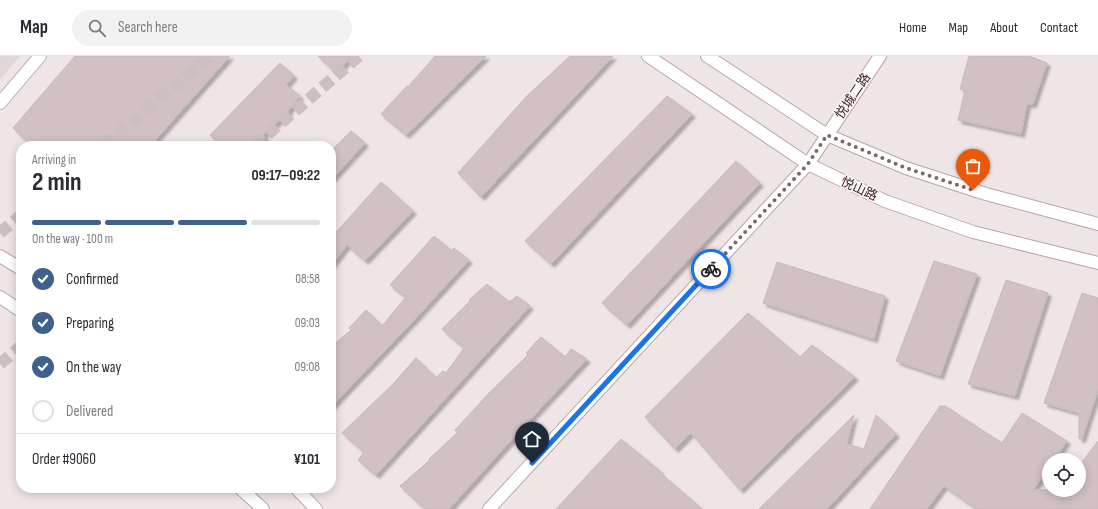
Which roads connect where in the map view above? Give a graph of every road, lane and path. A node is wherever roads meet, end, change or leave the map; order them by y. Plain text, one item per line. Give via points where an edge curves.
1 (40, 56) edge
2 (648, 56) edge
3 (707, 56) edge
4 (880, 56) edge
5 (0, 103) edge
6 (827, 135) junction
7 (808, 164) junction
8 (1098, 224) edge
9 (0, 256) edge
10 (1098, 263) edge
11 (16, 266) edge
12 (0, 297) edge
13 (16, 308) edge
14 (245, 493) edge
15 (301, 493) edge
16 (263, 509) edge
17 (316, 509) edge
18 (489, 509) edge

1 - 5 main road
2 - 7 main road, 悦山路
3 - 6 main road
4 - 6 main road, 悦城二路
6 - 7 main road, 悦城二路
6 - 8 main road via 906,168 986,194
7 - 10 main road, 悦山路 via 885,201 973,232
7 - 18 main road, 悦城二路
9 - 11 main road
12 - 13 main road
14 - 16 main road
15 - 17 main road

